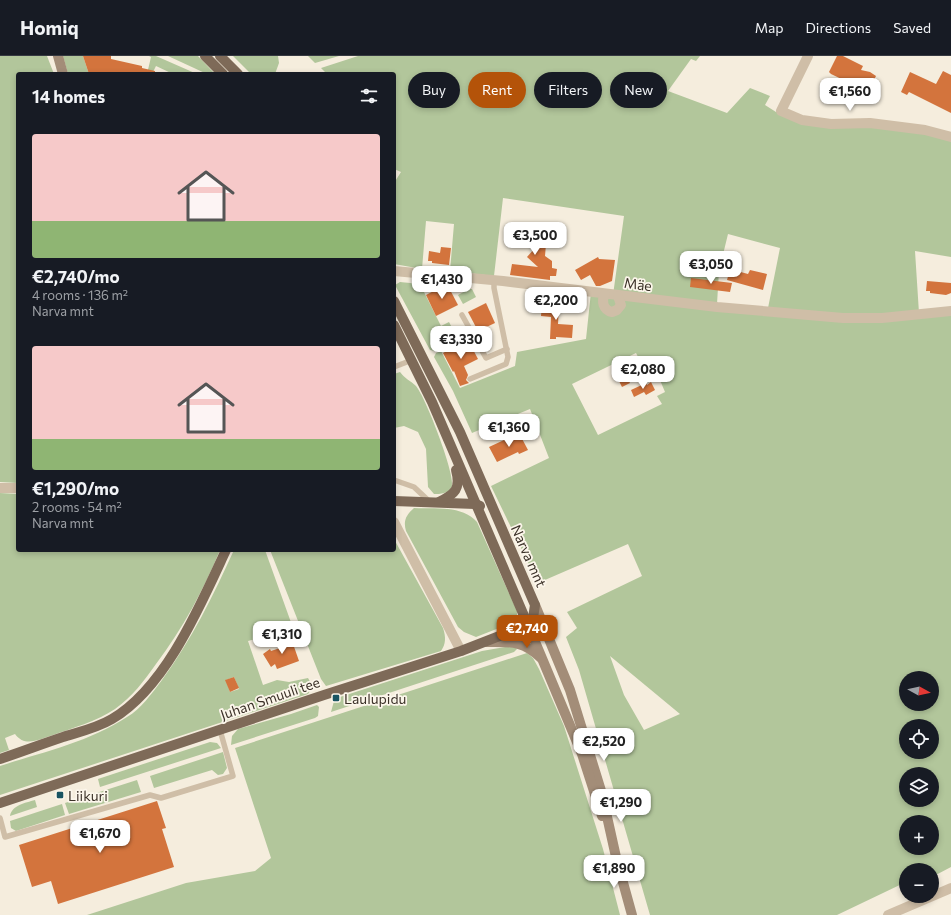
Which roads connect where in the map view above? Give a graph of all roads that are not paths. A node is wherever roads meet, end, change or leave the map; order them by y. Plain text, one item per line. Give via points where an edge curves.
1 (58, 56) edge
2 (205, 56) edge
3 (220, 56) edge
4 (808, 56) edge
5 (62, 72) edge
6 (221, 72) edge
7 (236, 72) edge
8 (951, 137) edge
9 (396, 271) edge
10 (494, 280) junction
11 (605, 294) junction
12 (618, 296) junction
13 (396, 305) edge
14 (951, 311) edge
15 (462, 315) dead end
16 (396, 330) edge
17 (507, 348) junction
18 (412, 360) junction
19 (396, 366) edge
20 (470, 379) dead end
21 (450, 446) junction
22 (396, 481) edge
23 (0, 488) edge
24 (16, 488) edge
25 (396, 501) edge
26 (434, 503) junction
27 (475, 504) junction
28 (499, 523) junction
29 (396, 526) edge
30 (225, 552) edge
31 (535, 605) junction
32 (528, 625) junction
33 (486, 642) junction
34 (462, 651) junction
35 (545, 663) junction
36 (220, 730) junction
37 (0, 759) edge
38 (0, 803) edge
39 (0, 818) edge
40 (616, 857) junction
41 (951, 888) edge
42 (632, 915) edge
43 (888, 915) edge

1 - 5 main road
2 - 6 main road
3 - 7 main road
4 - 8 street via 781,111 809,121 831,124 870,122 925,130
9 - 10 street, Mäe
10 - 11 street, Mäe
10 - 17 lane
11 - 12 street, Mäe
11 - 12 street via 603,304 605,309 612,312 621,305
12 - 14 street, Mäe via 843,318 882,318
13 - 28 main road, Narva mnt via 456,426
15 - 17 lane via 486,358
16 - 18 main road, Narva mnt
17 - 20 lane via 506,364
18 - 19 lane
18 - 21 main road, Narva mnt
21 - 26 main road via 457,475 457,488 452,496
21 - 27 main road, Narva mnt
22 - 26 lane via 414,487
23 - 24 street
25 - 26 main road
26 - 27 main road
27 - 28 main road via 491,513
27 - 32 main road, Narva mnt
28 - 31 main road, Narva mnt
29 - 34 street
30 - 37 main road via 194,617 175,649 154,680 134,702 112,719 85,731
31 - 32 main road via 533,618
31 - 40 main road, Narva mnt via 570,690 608,814
32 - 33 main road, Juhan Smuuli tee
32 - 35 main road, Narva mnt
33 - 34 main road, Juhan Smuuli tee
33 - 35 main road via 519,643 533,650
34 - 36 main road, Juhan Smuuli tee
35 - 40 main road, Narva mnt via 582,754
36 - 38 main road, Juhan Smuuli tee
36 - 39 lane via 233,776 161,798 150,794 5,837
40 - 42 main road, Narva mnt
41 - 43 street

